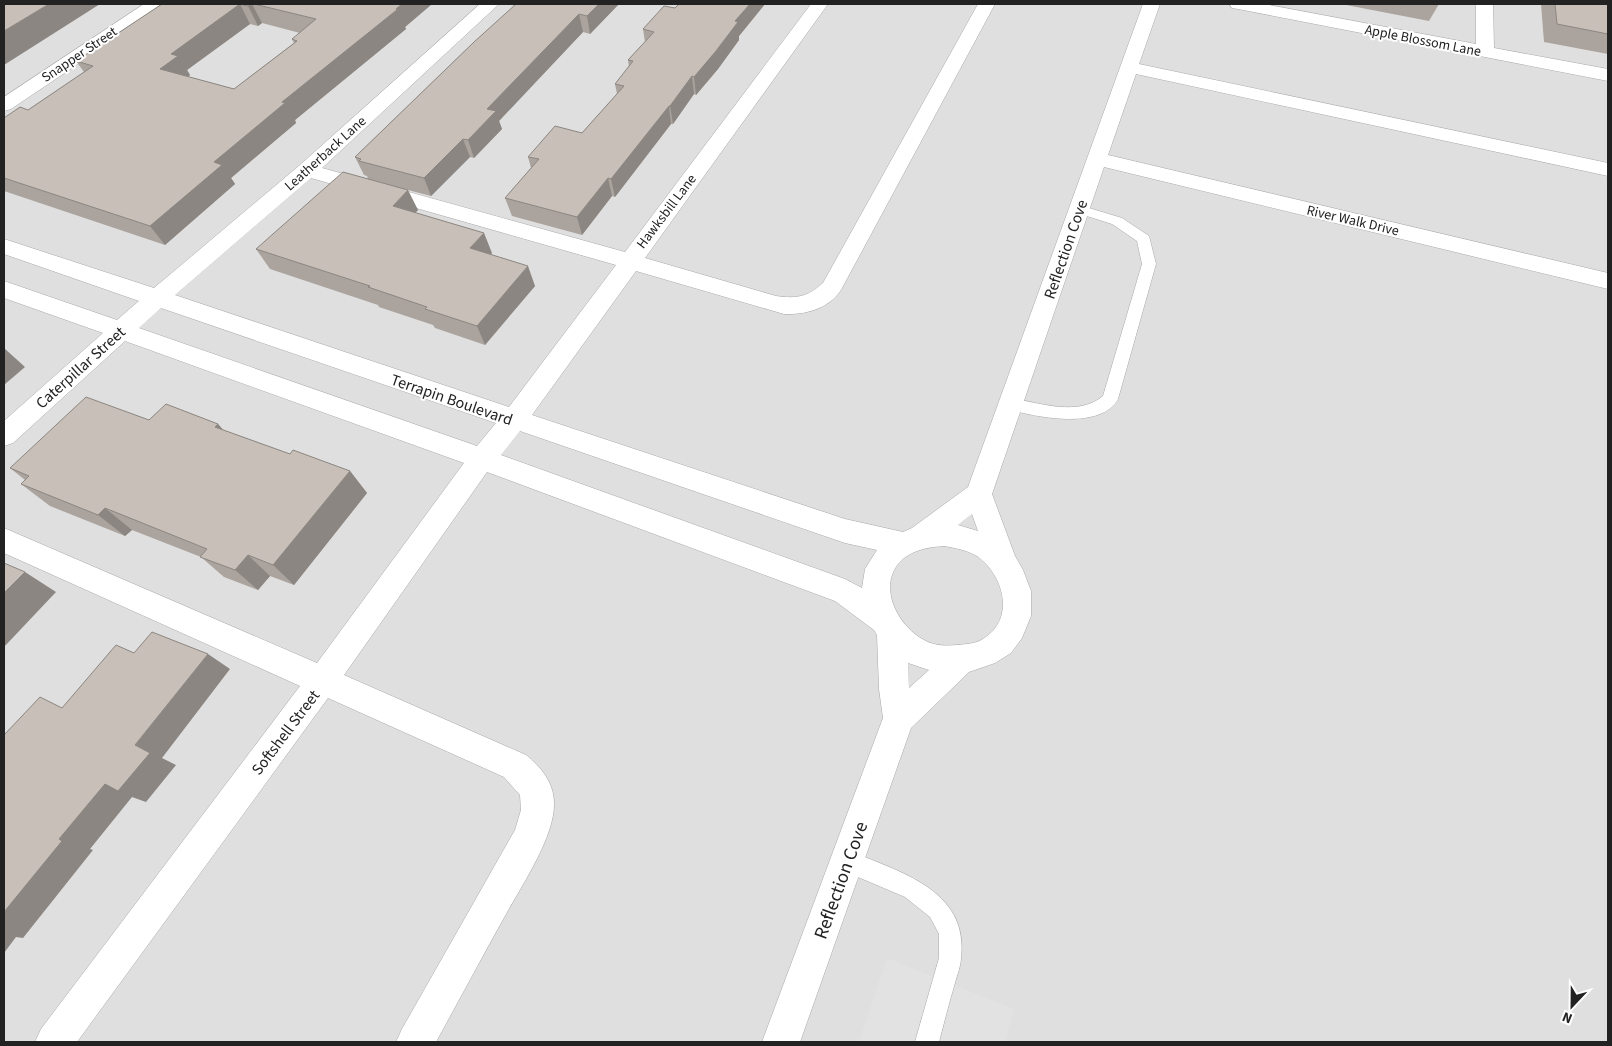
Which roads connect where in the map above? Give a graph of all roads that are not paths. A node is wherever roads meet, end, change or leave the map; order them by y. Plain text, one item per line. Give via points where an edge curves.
1 (155, 4) edge
2 (490, 4) edge
3 (820, 4) edge
4 (988, 4) edge
5 (1151, 4) edge
6 (1238, 4) edge
7 (1485, 4) edge
8 (1485, 52) junction
9 (1129, 67) junction
10 (1608, 76) edge
11 (4, 105) edge
12 (1097, 159) junction
13 (307, 170) junction
14 (1608, 170) edge
15 (1079, 209) junction
16 (4, 246) edge
17 (629, 260) junction
18 (1608, 281) edge
19 (4, 289) edge
20 (157, 298) junction
21 (121, 330) junction
22 (1011, 404) junction
23 (514, 420) junction
24 (4, 436) edge
25 (482, 459) junction
26 (979, 494) junction
27 (4, 540) edge
28 (912, 540) junction
29 (1003, 563) junction
30 (887, 628) junction
31 (960, 661) junction
32 (323, 680) junction
33 (899, 718) junction
34 (847, 862) junction
35 (54, 1042) edge
36 (415, 1042) edge
37 (781, 1042) edge
38 (927, 1042) edge

1 - 11 street, Snapper Street
2 - 13 street, Leatherback Lane
3 - 17 street, Hawksbill Lane
4 - 17 street via 831,288 815,302 790,307
5 - 9 street, Reflection Cove
6 - 8 street, Apple Blossom Lane
7 - 8 street
8 - 10 street, Apple Blossom Lane
9 - 12 street, Reflection Cove
9 - 14 street
12 - 15 street, Reflection Cove
12 - 18 street, River Walk Drive
13 - 17 street
13 - 20 street, Leatherback Lane
15 - 22 street, Reflection Cove
15 - 22 lane via 1117,221 1144,239 1149,264 1110,399 1098,409 1064,414
16 - 20 street, Terrapin Boulevard
17 - 23 street, Hawksbill Lane
19 - 21 street
20 - 21 street, Caterpillar Street
20 - 23 street, Terrapin Boulevard
21 - 24 street, Caterpillar Street
21 - 25 street
22 - 26 street, Reflection Cove
23 - 25 street, Softshell Street
23 - 28 street, Terrapin Boulevard via 845,531
25 - 30 street via 845,592
25 - 32 street, Softshell Street
26 - 28 street
26 - 29 street
27 - 32 street
28 - 29 street via 944,534 964,538 987,548
28 - 30 street via 887,558 877,575 875,595
29 - 31 street via 1014,582 1018,603 1014,624 1002,642 983,655
30 - 31 street via 911,650 935,659
30 - 33 street, Reflection Cove
31 - 33 street, Reflection Cove
32 - 35 street, Softshell Street
32 - 36 street via 515,766 530,778 536,791 538,806 527,842
33 - 34 street, Reflection Cove
34 - 37 street, Reflection Cove
34 - 38 lane via 913,889 938,909 950,932 950,958

